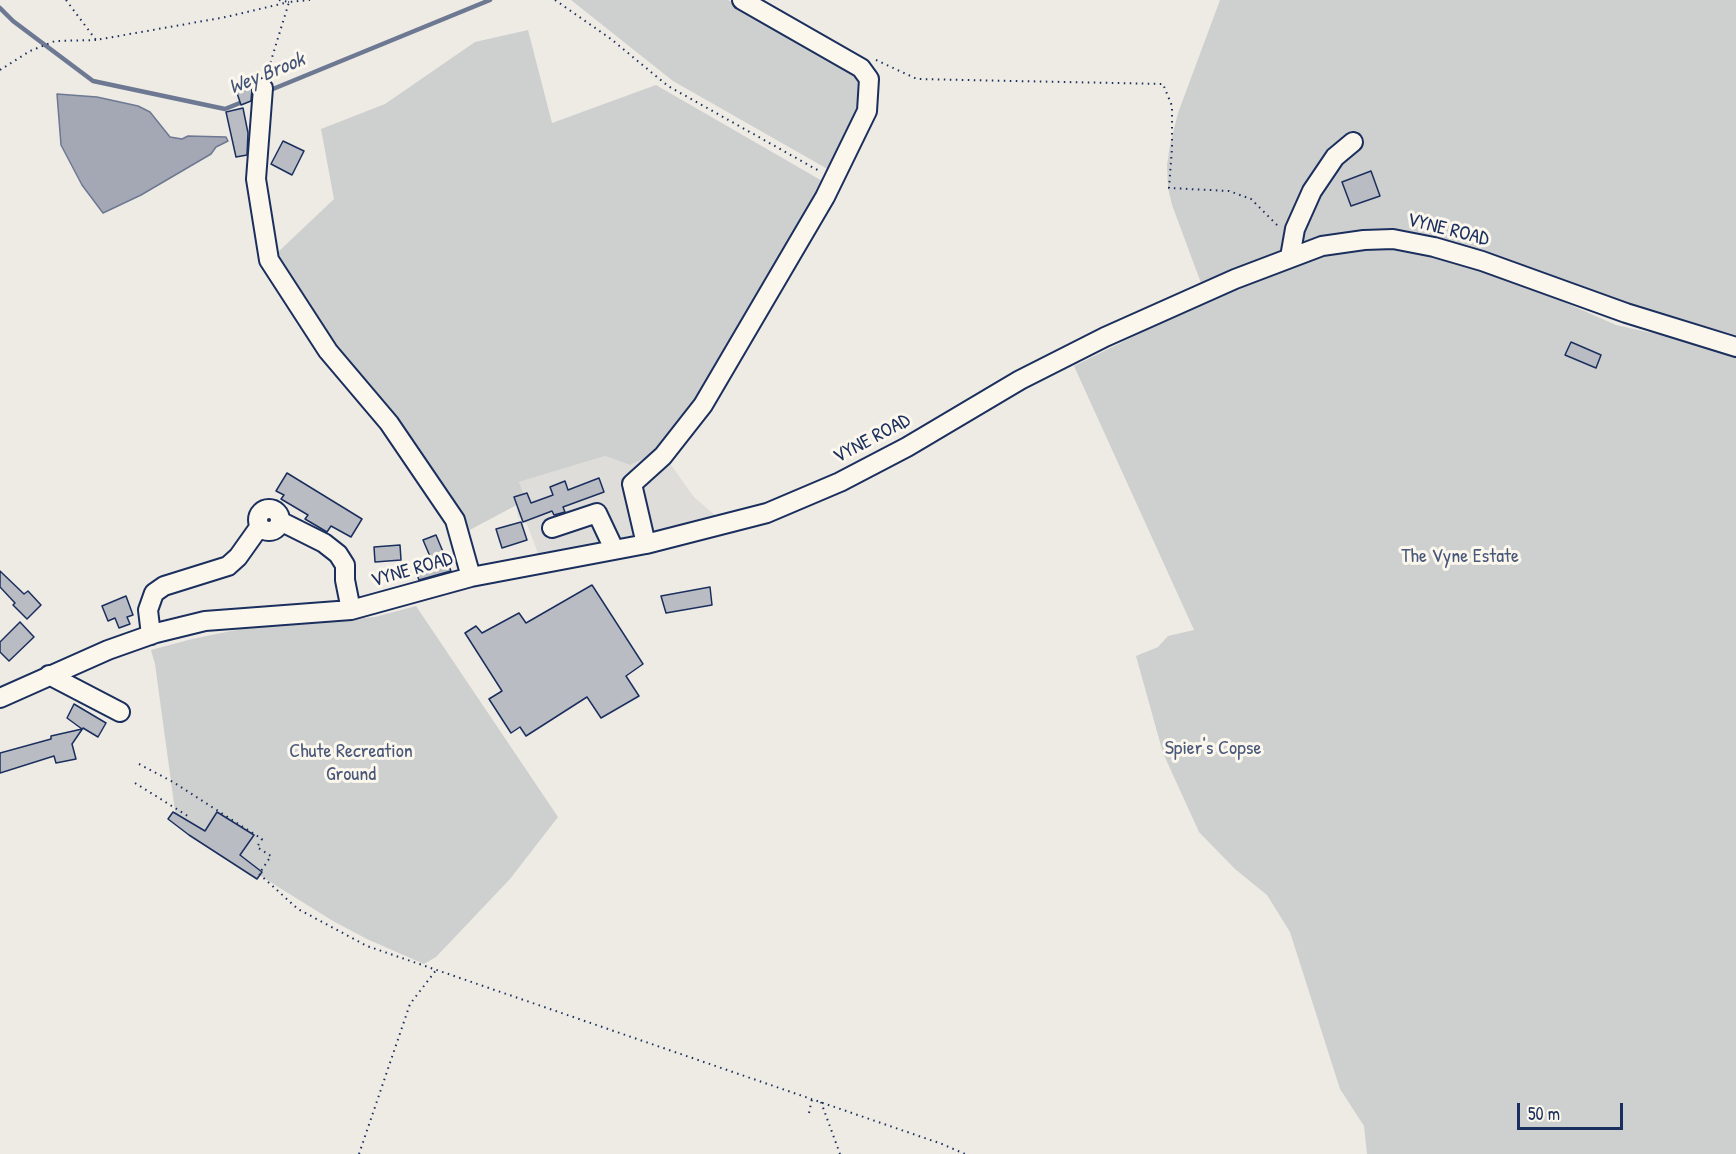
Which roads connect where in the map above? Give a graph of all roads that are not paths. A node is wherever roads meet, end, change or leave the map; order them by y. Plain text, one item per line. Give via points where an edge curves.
1 (742, 0) edge
2 (263, 88) road end
3 (1353, 142) dead end
4 (1291, 249) junction
5 (1736, 347) edge
6 (552, 528) dead end
7 (646, 544) junction
8 (614, 549) junction
9 (471, 577) junction
10 (351, 610) junction
11 (151, 635) junction
12 (49, 675) junction
13 (0, 698) edge
14 (120, 711) dead end

1 - 7 street via 861,68 869,79 867,111 834,179 703,405 663,456 632,484
2 - 9 street via 256,179 269,260 328,351 389,423 455,520
3 - 4 street via 1324,172 1298,220
4 - 5 street, VYNE ROAD via 1378,239 1411,241 1482,261 1626,313
4 - 7 street, VYNE ROAD via 1020,380 907,447 829,487 767,513
6 - 8 street via 597,513
7 - 8 street, VYNE ROAD
8 - 9 street, VYNE ROAD
9 - 10 street, VYNE ROAD
10 - 11 street, VYNE ROAD via 206,621
10 - 11 street via 345,565 338,554 280,521 273,530 266,531 260,526 228,566 164,586 154,593 148,610
11 - 12 street, VYNE ROAD
12 - 13 street, VYNE ROAD
12 - 14 street

